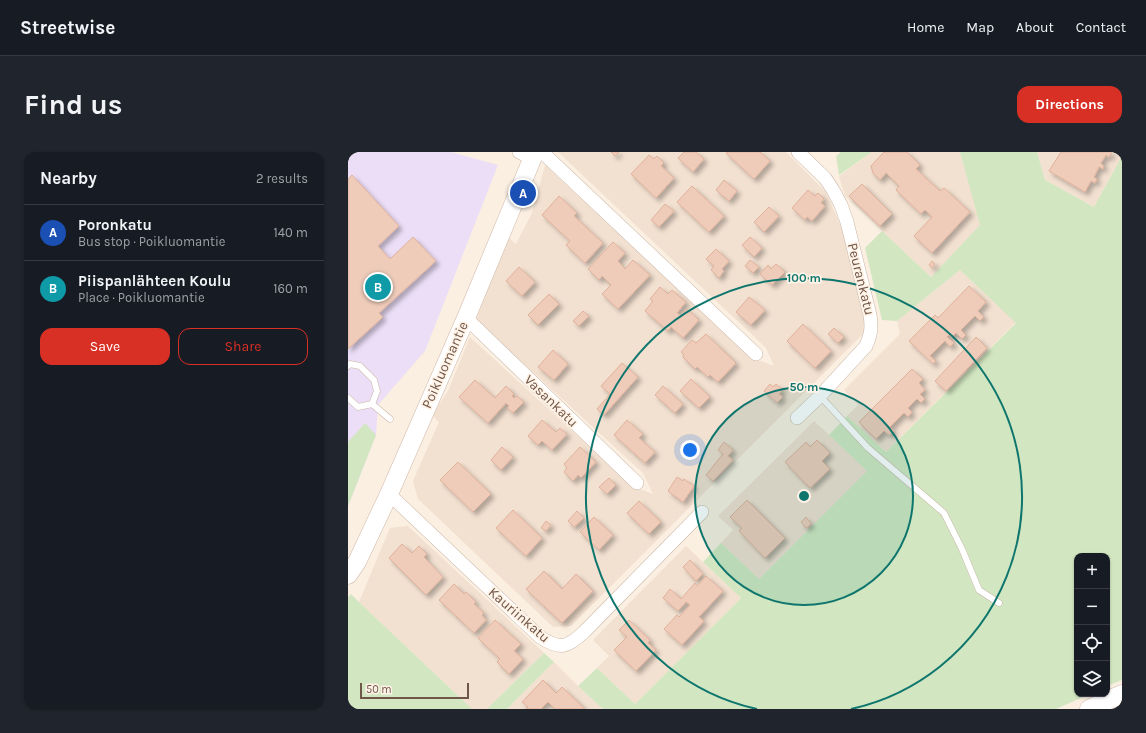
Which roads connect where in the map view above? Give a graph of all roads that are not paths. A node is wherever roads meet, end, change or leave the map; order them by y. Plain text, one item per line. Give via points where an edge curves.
1 (798, 152) edge
2 (532, 154) edge
3 (466, 318) junction
4 (756, 354) dead end
5 (348, 366) edge
6 (820, 396) junction
7 (348, 398) edge
8 (372, 404) junction
9 (390, 418) dead end
10 (797, 418) dead end
11 (637, 483) dead end
12 (389, 494) junction
13 (702, 512) dead end
14 (348, 575) edge
15 (999, 602) dead end
16 (1122, 694) edge
17 (1089, 709) edge

1 - 6 street, Peurankatu via 825,178 841,205 872,326 866,346
2 - 3 street, Poikluomantie
2 - 4 street
3 - 11 street, Vasankatu
3 - 12 street, Poikluomantie
5 - 8 lane via 360,366 374,380 377,391
6 - 10 street, Peurankatu
6 - 15 lane via 868,448 944,513 980,590
7 - 8 lane via 358,407
8 - 9 lane
12 - 13 street, Kauriinkatu via 540,637 550,644 563,646 575,641
12 - 14 street, Poikluomantie
16 - 17 street

